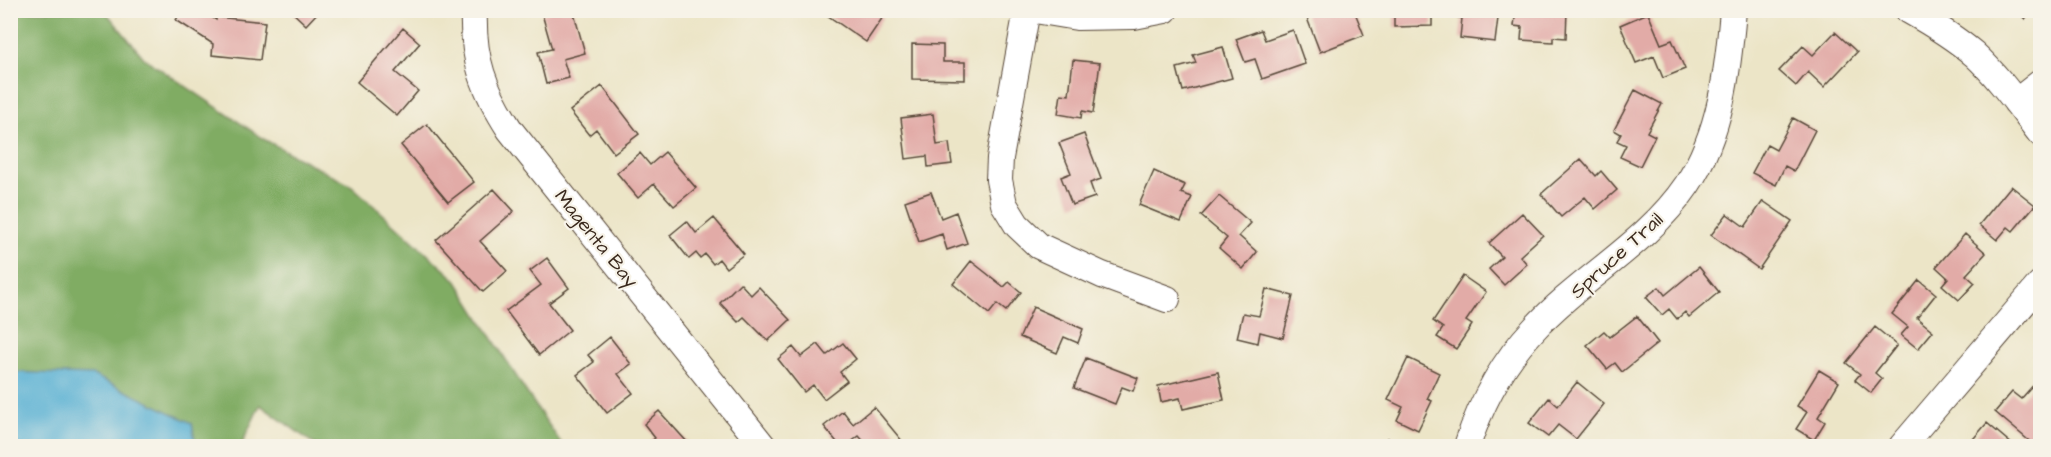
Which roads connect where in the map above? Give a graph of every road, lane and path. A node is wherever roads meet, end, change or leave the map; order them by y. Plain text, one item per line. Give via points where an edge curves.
1 (474, 10) edge
2 (1027, 10) edge
3 (1035, 10) edge
4 (1166, 10) edge
5 (1733, 10) edge
6 (1908, 10) edge
7 (2040, 83) edge
8 (2016, 102) junction
9 (2040, 133) edge
10 (2040, 284) edge
11 (1167, 299) dead end
12 (763, 447) edge
13 (1467, 447) edge
14 (1902, 447) edge

1 - 12 street, Magenta Bay via 479,68 491,100 510,130
2 - 11 street via 1000,158 1004,204 1017,225 1039,246
3 - 4 street via 1077,17 1134,16
5 - 13 street, Spruce Trail via 1728,72 1718,112 1706,150 1686,185 1632,246 1535,328 1508,360 1487,397
6 - 8 street via 1974,55
7 - 8 street
8 - 9 street
10 - 14 street

